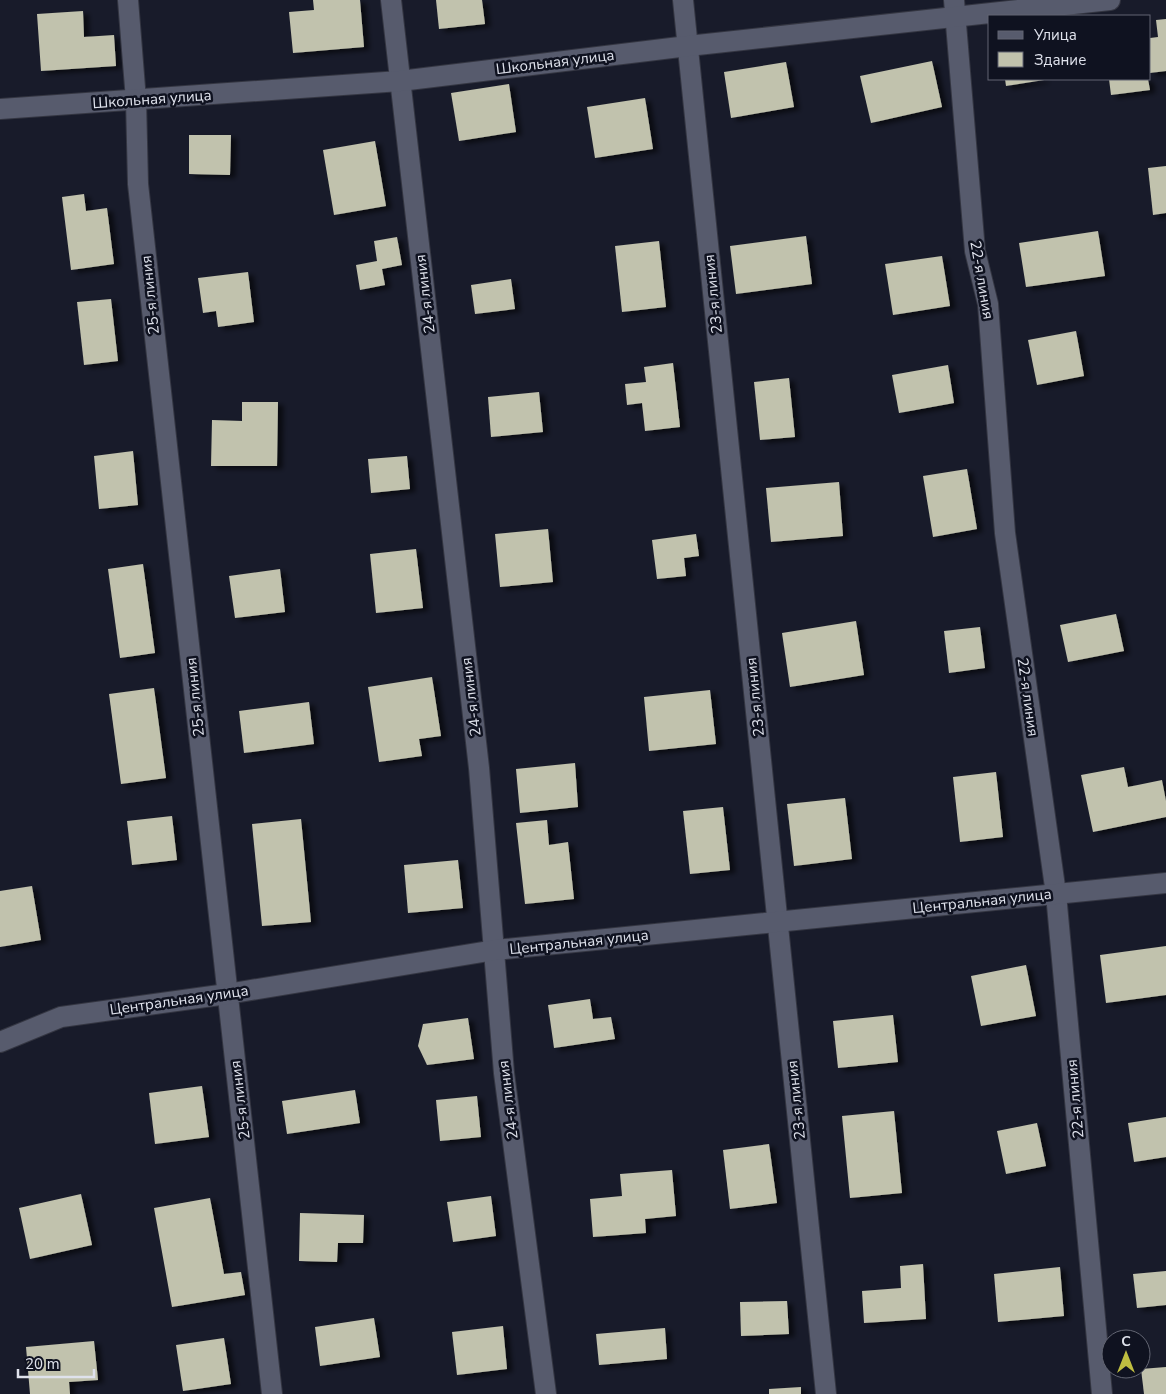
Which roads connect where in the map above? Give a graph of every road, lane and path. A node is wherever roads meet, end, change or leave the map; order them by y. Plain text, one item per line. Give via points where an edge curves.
1 (128, 0) edge
2 (391, 0) edge
3 (683, 0) edge
4 (1110, 0) edge
5 (955, 9) edge
6 (688, 46) junction
7 (400, 81) junction
8 (136, 100) junction
9 (0, 109) edge
10 (1166, 883) edge
11 (1056, 894) junction
12 (778, 922) junction
13 (495, 950) junction
14 (227, 994) junction
15 (0, 1042) edge
16 (272, 1394) edge
17 (546, 1394) edge
18 (826, 1394) edge
19 (1102, 1394) edge

1 - 8 street, 25-я линия
2 - 7 street, 24-я линия
3 - 6 street, 23-я линия
4 - 5 street, Школьная улица
5 - 6 street, Школьная улица
5 - 11 street, 22-я линия via 975,251 988,304 1004,533
6 - 7 street, Школьная улица
6 - 12 street, 23-я линия
7 - 8 street, Школьная улица
7 - 13 street, 24-я линия via 479,768
8 - 9 street, Школьная улица
8 - 14 street, 25-я линия via 138,184
10 - 11 street, Центральная улица
11 - 12 street, Центральная улица
11 - 19 street, 22-я линия
12 - 13 street, Центральная улица
12 - 18 street, 23-я линия
13 - 14 street, Центральная улица
13 - 17 street, 24-я линия via 504,1073
14 - 15 street, Центральная улица via 61,1017
14 - 16 street, 25-я линия

